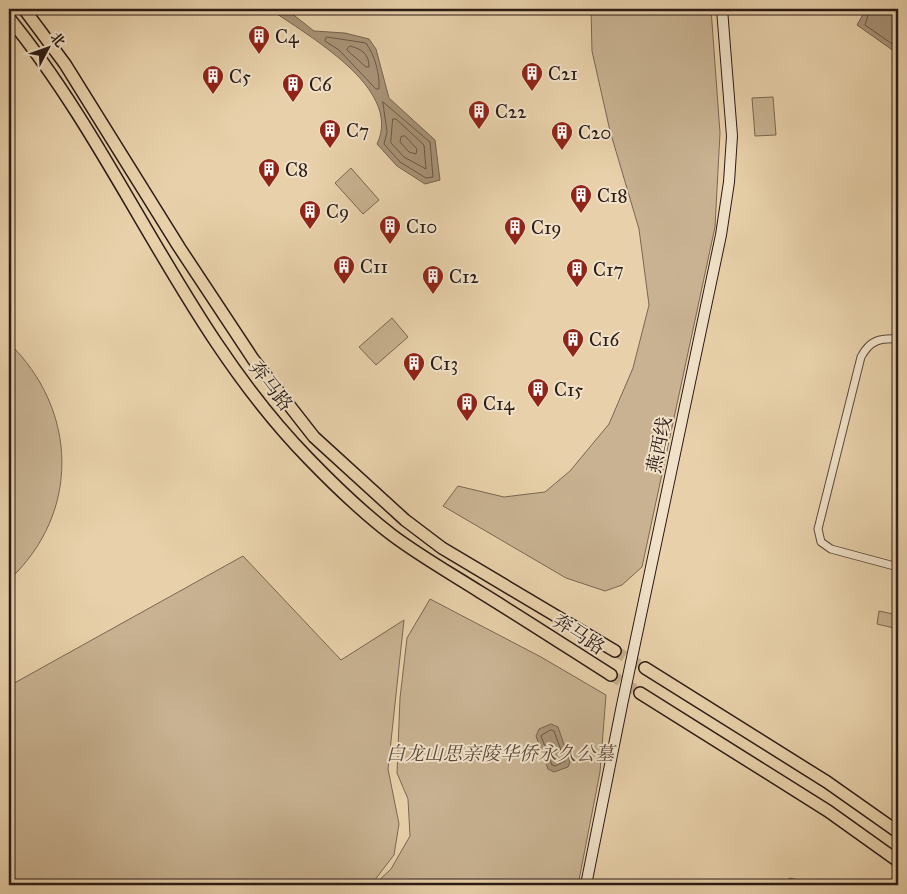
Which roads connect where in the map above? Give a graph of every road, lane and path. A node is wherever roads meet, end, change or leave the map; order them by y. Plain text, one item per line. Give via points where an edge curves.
1 (24, 9) edge
2 (722, 9) edge
3 (9, 18) edge
4 (898, 339) edge
5 (898, 567) edge
6 (615, 651) tunnel mouth
7 (645, 668) tunnel mouth
8 (611, 675) tunnel mouth
9 (640, 693) tunnel mouth
10 (898, 832) edge
11 (898, 861) edge
12 (586, 885) edge

1 - 6 main road, 奔马路 via 65,64 253,360 314,437 405,520 442,548
2 - 12 main road, 燕西线 via 732,136 730,182
3 - 8 main road, 奔马路 via 49,71 206,325 240,375 307,457 390,533 429,561
4 - 5 street via 884,338 873,342 861,357 818,529 821,542 831,549
7 - 10 main road via 826,782
9 - 11 main road via 828,811

